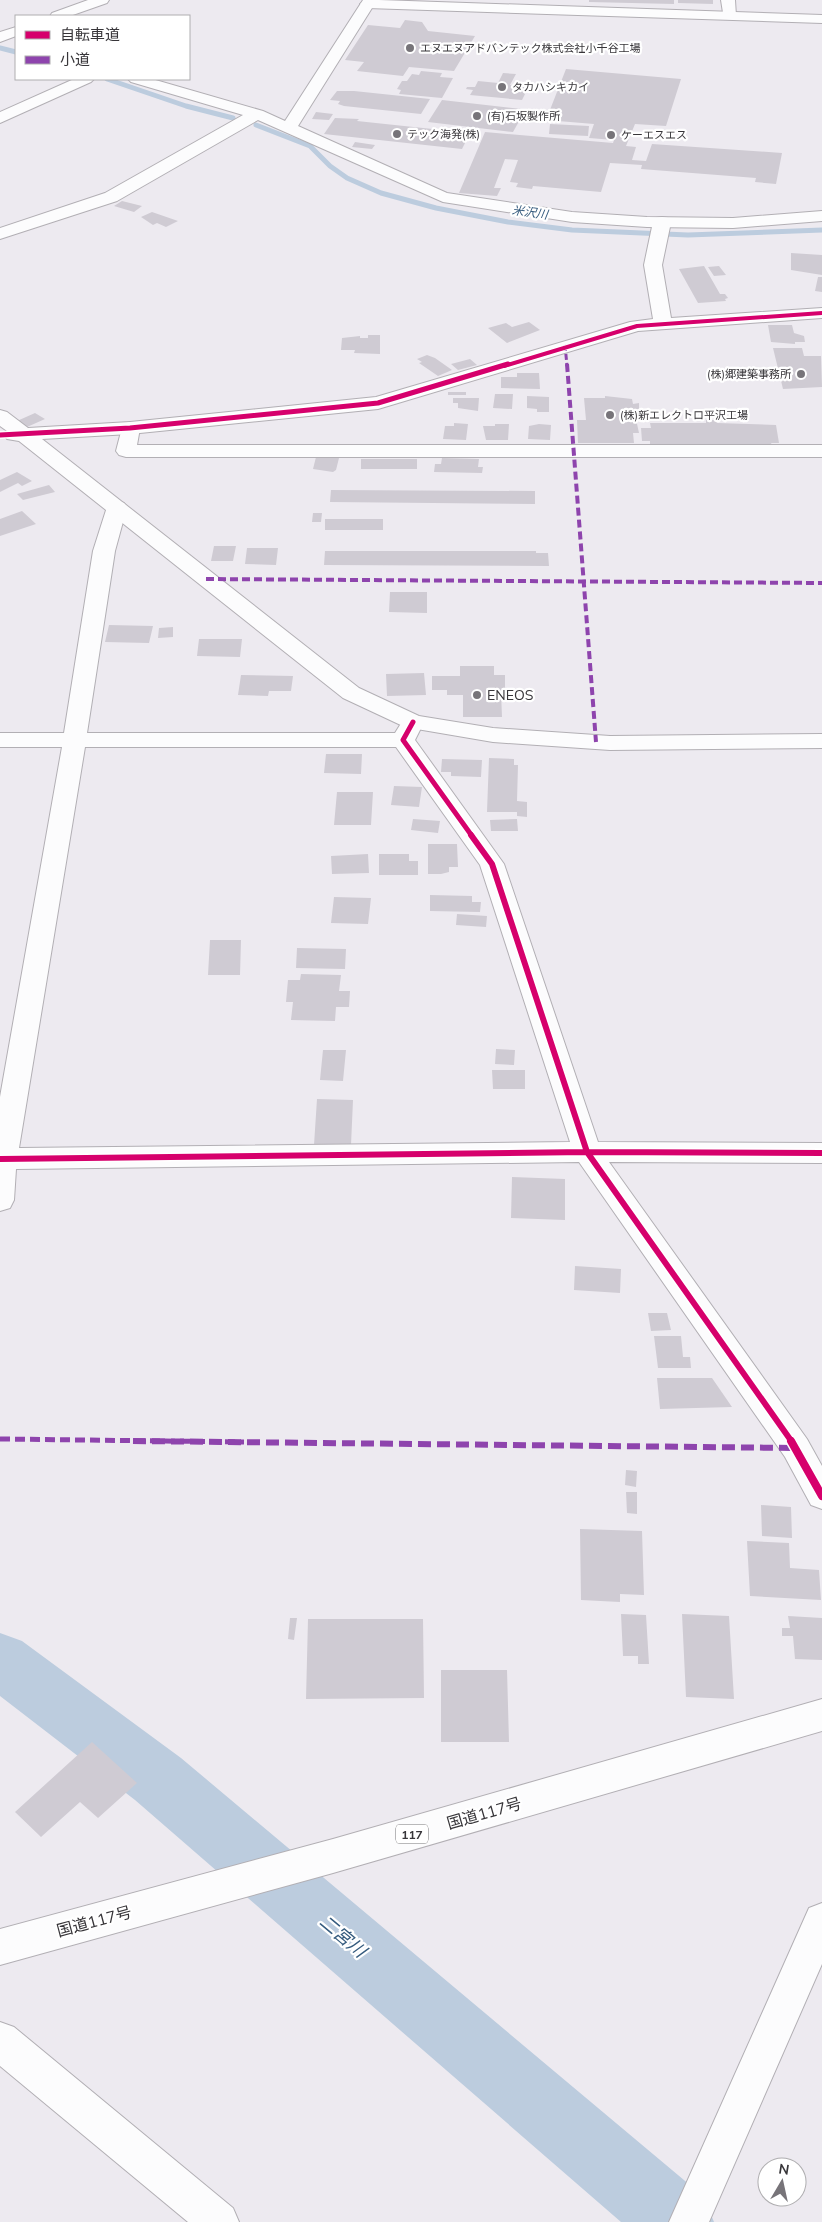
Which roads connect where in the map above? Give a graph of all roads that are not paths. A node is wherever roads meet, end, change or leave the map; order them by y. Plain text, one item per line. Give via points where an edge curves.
1 (102, 0) edge
2 (728, 0) edge
3 (369, 2) edge
4 (60, 15) edge
5 (729, 16) junction
6 (822, 19) edge
7 (15, 31) edge
8 (0, 38) edge
9 (15, 44) edge
10 (84, 80) edge
11 (139, 80) edge
12 (256, 114) junction
13 (0, 118) edge
14 (289, 127) junction
15 (822, 216) edge
16 (662, 222) junction
17 (0, 234) edge
18 (0, 242) edge
19 (0, 249) edge
20 (822, 313) edge
21 (663, 324) junction
22 (0, 416) edge
23 (130, 428) junction
24 (23, 434) junction
25 (0, 435) edge
26 (822, 451) edge
27 (117, 507) junction
28 (408, 732) junction
29 (75, 739) junction
30 (0, 740) edge
31 (822, 741) edge
32 (587, 1152) junction
33 (822, 1153) edge
34 (2, 1159) edge
35 (0, 1200) edge
36 (809, 1448) edge
37 (822, 1496) edge
38 (822, 1715) edge
39 (822, 1920) edge
40 (0, 1947) edge
41 (0, 2040) edge
42 (219, 2222) edge
43 (689, 2222) edge

1 - 4 main road
2 - 5 main road
3 - 5 main road
3 - 14 main road
5 - 6 main road
7 - 8 main road
8 - 9 main road
10 - 13 main road
11 - 12 main road
12 - 14 main road
12 - 17 main road via 111,197
14 - 16 main road via 443,197 572,217
15 - 16 main road via 734,223
16 - 21 main road via 653,265
18 - 19 main road via 8,246
20 - 21 main road
21 - 23 main road via 637,326 565,345 378,403
22 - 24 main road
23 - 24 main road
23 - 26 main road via 126,451
24 - 25 main road
24 - 27 main road
27 - 28 main road via 352,693
27 - 29 main road via 104,551
28 - 29 main road
28 - 31 main road via 610,743
28 - 32 main road via 492,864
29 - 30 main road
29 - 34 main road
32 - 33 main road
32 - 34 main road
32 - 36 main road
34 - 35 main road
36 - 37 main road
38 - 40 main road, 国道117号 / 117 via 333,1856
39 - 43 main road
41 - 42 main road

